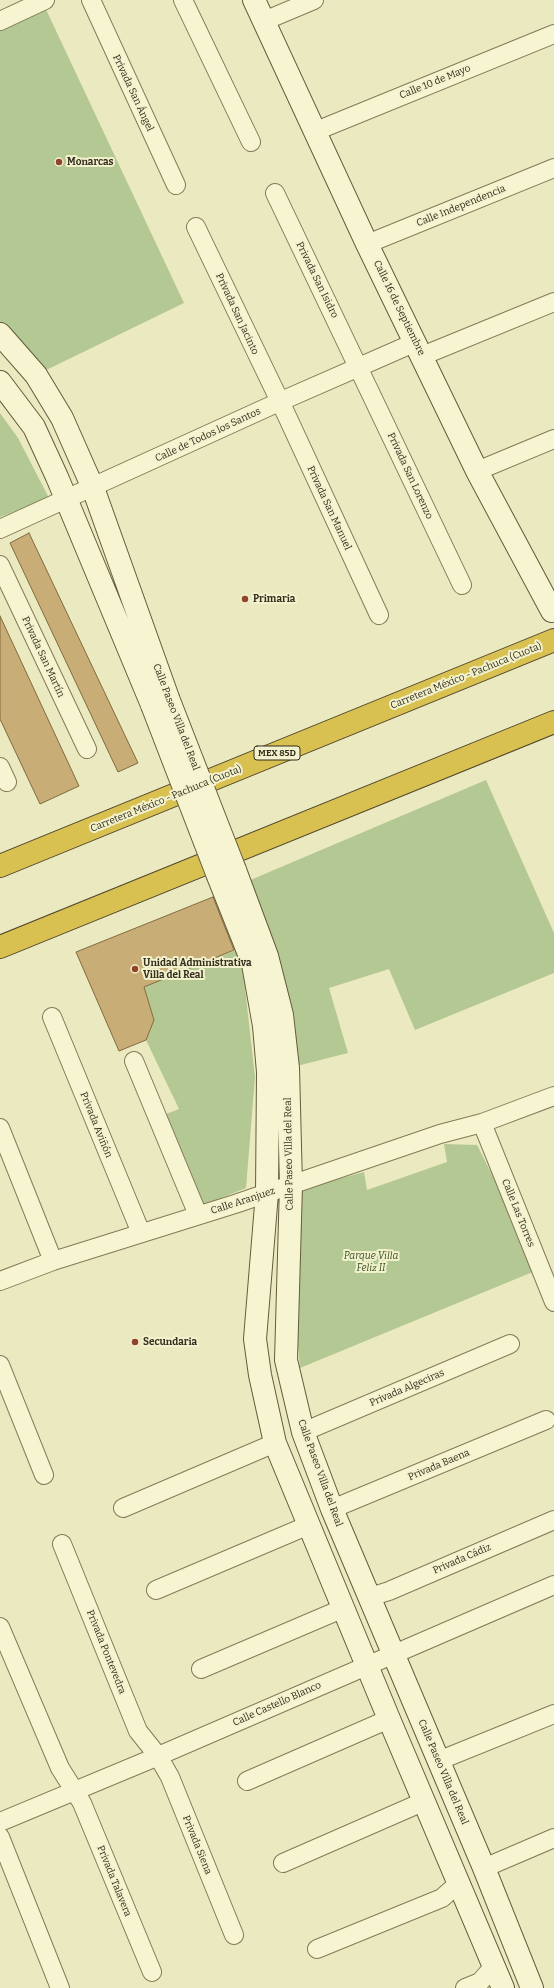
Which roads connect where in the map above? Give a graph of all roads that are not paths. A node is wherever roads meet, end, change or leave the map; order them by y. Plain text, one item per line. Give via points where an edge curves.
1 (45, 0) edge
2 (91, 0) edge
3 (183, 0) edge
4 (254, 0) edge
5 (314, 0) edge
6 (1, 17) edge
7 (264, 21) junction
8 (554, 34) edge
9 (316, 131) junction
10 (251, 142) dead end
11 (554, 168) edge
12 (176, 185) dead end
13 (275, 193) dead end
14 (196, 227) dead end
15 (368, 244) junction
16 (554, 302) edge
17 (0, 334) edge
18 (419, 349) junction
19 (359, 368) junction
20 (0, 382) edge
21 (279, 402) junction
22 (554, 439) edge
23 (477, 471) junction
24 (93, 488) junction
25 (66, 500) junction
26 (0, 528) edge
27 (0, 566) edge
28 (462, 585) dead end
29 (552, 612) dead end
30 (379, 615) dead end
31 (554, 640) edge
32 (160, 702) junction
33 (554, 722) edge
34 (87, 750) dead end
35 (0, 866) edge
36 (227, 873) junction
37 (0, 947) edge
38 (52, 1017) dead end
39 (134, 1062) dead end
40 (554, 1096) edge
41 (482, 1123) junction
42 (0, 1128) edge
43 (291, 1185) junction
44 (267, 1193) junction
45 (198, 1215) junction
46 (141, 1233) junction
47 (53, 1261) junction
48 (0, 1281) edge
49 (554, 1302) edge
50 (510, 1344) dead end
51 (0, 1365) edge
52 (546, 1420) dead end
53 (303, 1432) junction
54 (275, 1442) junction
55 (44, 1475) dead end
56 (123, 1508) dead end
57 (332, 1509) junction
58 (554, 1520) edge
59 (309, 1525) junction
60 (62, 1544) dead end
61 (554, 1585) edge
62 (156, 1590) dead end
63 (370, 1597) junction
64 (344, 1608) junction
65 (0, 1627) edge
66 (393, 1654) junction
67 (367, 1664) junction
68 (201, 1670) dead end
69 (554, 1714) edge
70 (389, 1719) junction
71 (158, 1756) junction
72 (438, 1761) junction
73 (247, 1781) dead end
74 (74, 1791) junction
75 (425, 1801) junction
76 (0, 1822) edge
77 (0, 1837) edge
78 (554, 1838) edge
79 (283, 1863) dead end
80 (484, 1868) junction
81 (459, 1883) junction
82 (234, 1935) dead end
83 (317, 1949) dead end
84 (494, 1966) junction
85 (152, 1972) dead end
86 (60, 1988) edge
87 (465, 1988) edge
88 (503, 1988) edge
89 (532, 1988) edge

1 - 6 street
2 - 12 street, Privada San Ángel
3 - 10 street
4 - 7 street, Calle 16 de Septiembre
5 - 7 street
7 - 9 street, Calle 16 de Septiembre
8 - 9 street, Calle 10 de Mayo
9 - 15 street, Calle 16 de Septiembre
11 - 15 street, Calle Independencia
13 - 19 street, Privada San Isidro
14 - 21 street, Privada San Jacinto
15 - 18 street, Calle 16 de Septiembre
16 - 18 street, Calle de Todos los Santos
17 - 24 street, Calle Paseo Villa del Real via 36,375 62,418
18 - 19 street, Calle de Todos los Santos
18 - 23 street, Calle 16 de Septiembre
19 - 21 street, Calle de Todos los Santos
19 - 28 street, Privada San Lorenzo
20 - 25 street, Calle Paseo Villa del Real via 34,427
21 - 24 street, Calle de Todos los Santos
21 - 30 street, Privada San Manuel
22 - 23 street
23 - 29 street, Calle 16 de Septiembre
24 - 25 street, Calle de Todos los Santos
24 - 32 street, Calle Paseo Villa del Real
25 - 26 street, Calle de Todos los Santos
25 - 32 street, Calle Paseo Villa del Real
27 - 34 street, Privada San Martín
31 - 35 highway, Carretera México - Pachuca (Cuota) / MEX 85D
32 - 36 street, Calle Paseo Villa del Real, bridge
33 - 37 highway
36 - 43 street, Calle Paseo Villa del Real via 268,956 282,1015 288,1068
36 - 44 street, Calle Paseo Villa del Real via 252,964 264,1026 268,1072
38 - 46 street, Privada Aviñón
39 - 45 street
40 - 41 street, Calle Aranjuez
41 - 43 street, Calle Aranjuez via 440,1134
41 - 49 street, Calle Las Torres
42 - 47 street
43 - 44 street, Calle Aranjuez
43 - 53 street, Calle Paseo Villa del Real via 286,1360
44 - 45 street, Calle Aranjuez
44 - 54 street, Calle Paseo Villa del Real via 255,1339
45 - 46 street, Calle Aranjuez
46 - 47 street, Calle Aranjuez
47 - 48 street, Calle Aranjuez
50 - 53 street, Privada Algeciras
51 - 55 street
52 - 57 street, Privada Baena
53 - 57 street, Calle Paseo Villa del Real
54 - 56 street
54 - 59 street, Calle Paseo Villa del Real
57 - 63 street, Calle Paseo Villa del Real
58 - 63 street, Privada Cádiz
59 - 62 street
59 - 64 street, Calle Paseo Villa del Real
60 - 71 street, Privada Pontevedra via 138,1730
61 - 66 street, Calle Castello Blanco
63 - 66 street, Calle Paseo Villa del Real
64 - 67 street, Calle Paseo Villa del Real
64 - 68 street
65 - 74 street, Privada Talavera via 60,1768
66 - 67 street, Calle Castello Blanco
66 - 72 street, Calle Paseo Villa del Real
67 - 70 street, Calle Paseo Villa del Real
67 - 71 street, Calle Castello Blanco
69 - 72 street
70 - 73 street
70 - 75 street, Calle Paseo Villa del Real
71 - 74 street, Calle Castello Blanco
71 - 82 street, Privada Siena via 170,1777
72 - 80 street, Calle Paseo Villa del Real
74 - 76 street, Calle Castello Blanco
74 - 85 street, Privada Talavera via 82,1803
75 - 79 street
75 - 81 street, Calle Paseo Villa del Real
77 - 86 street
78 - 80 street
80 - 89 street, Calle Paseo Villa del Real
81 - 83 street via 442,1898
81 - 84 street, Calle Paseo Villa del Real
84 - 87 street via 480,1982
84 - 88 street, Calle Paseo Villa del Real

